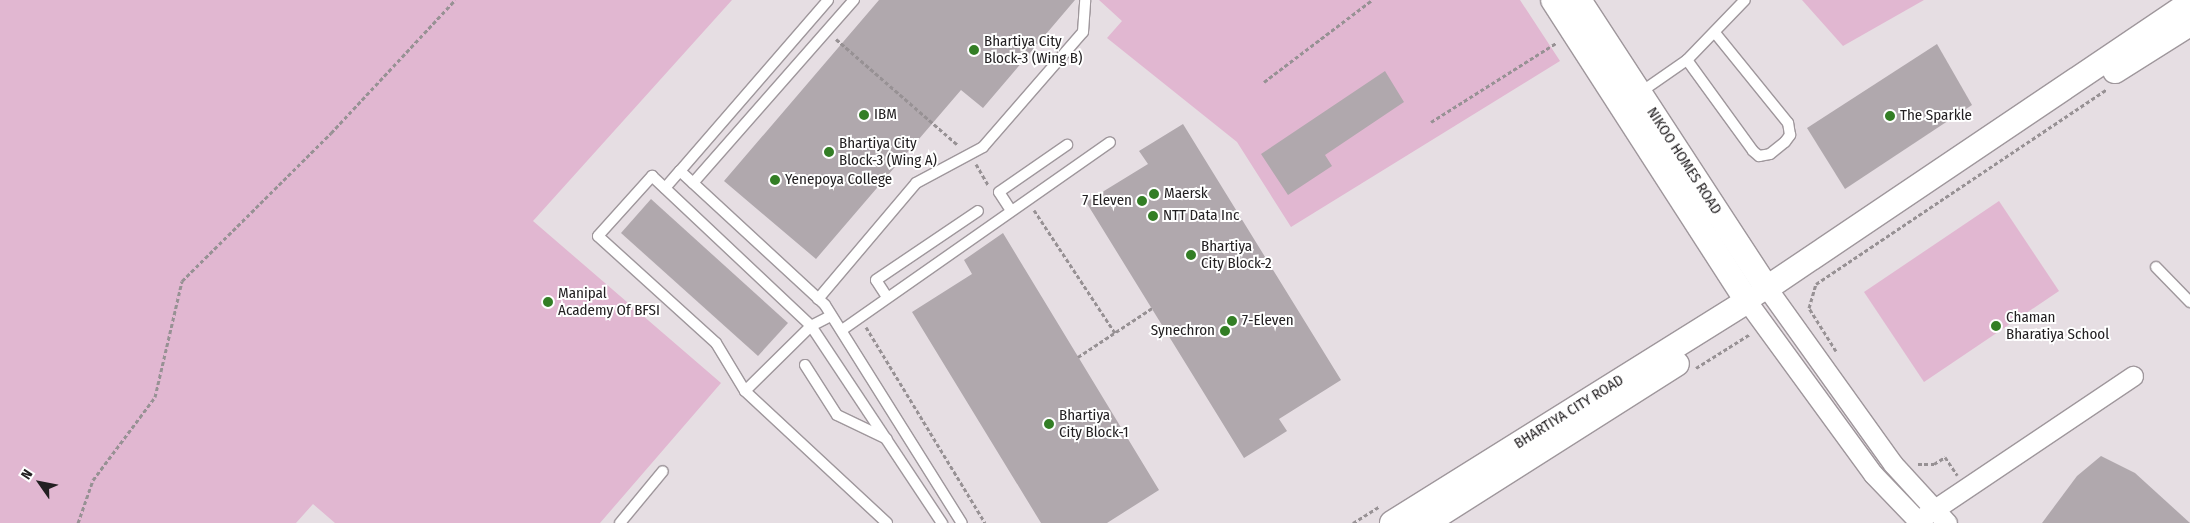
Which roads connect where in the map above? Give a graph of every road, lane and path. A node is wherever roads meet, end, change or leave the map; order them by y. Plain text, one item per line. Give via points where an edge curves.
1 (455, 0) edge
2 (828, 0) edge
3 (854, 0) edge
4 (1085, 0) edge
5 (1372, 0) edge
6 (1553, 0) edge
7 (1579, 0) edge
8 (1745, 0) edge
9 (2190, 3) edge
10 (2190, 24) edge
11 (1715, 33) junction
12 (832, 35) dead end
13 (1563, 38) dead end
14 (1687, 60) junction
15 (1264, 82) dead end
16 (2115, 84) dead end
17 (1631, 98) junction
18 (1431, 122) dead end
19 (1110, 142) dead end
20 (1067, 145) dead end
21 (969, 154) junction
22 (680, 171) junction
23 (693, 183) junction
24 (665, 188) junction
25 (1008, 210) junction
26 (978, 211) dead end
27 (2156, 267) dead end
28 (1771, 294) junction
29 (887, 297) junction
30 (818, 299) junction
31 (2190, 302) edge
32 (1152, 308) dead end
33 (831, 316) junction
34 (1752, 316) junction
35 (872, 318) dead end
36 (811, 326) junction
37 (842, 330) junction
38 (1115, 333) junction
39 (1838, 354) dead end
40 (1078, 357) dead end
41 (805, 365) dead end
42 (1688, 373) dead end
43 (2133, 376) dead end
44 (745, 391) junction
45 (888, 439) junction
46 (1909, 459) dead end
47 (663, 471) dead end
48 (1966, 488) junction
49 (1389, 512) edge
50 (1921, 520) edge
51 (78, 523) edge
52 (620, 523) edge
53 (887, 523) edge
54 (942, 523) edge
55 (962, 523) edge
56 (985, 523) edge
57 (1353, 523) edge
58 (1426, 523) edge
59 (1947, 523) edge

1 - 51 path via 331,133 182,281 154,397 93,480
2 - 22 lane
3 - 23 lane
4 - 21 lane via 1083,32 983,147
5 - 15 path
6 - 17 street, NIKOO HOMES ROAD
7 - 17 street, NIKOO HOMES ROAD
8 - 11 lane
9 - 28 street
10 - 28 street
11 - 14 lane
11 - 14 lane via 1788,123 1790,134 1785,142 1770,154 1759,156 1753,151
12 - 21 path
13 - 18 path
14 - 17 lane
16 - 39 path via 1816,284 1809,308
17 - 28 street, NIKOO HOMES ROAD
17 - 34 street, NIKOO HOMES ROAD
19 - 25 lane
20 - 25 lane via 999,192
21 - 25 path
21 - 30 lane via 916,183
22 - 23 lane
22 - 24 lane
23 - 30 lane
24 - 36 lane
24 - 44 lane via 652,176 598,236 716,343
25 - 29 lane
25 - 38 path via 1012,222 1033,208
26 - 29 lane via 876,280
27 - 31 lane
28 - 34 street
28 - 50 street via 1893,464
29 - 37 lane
30 - 33 lane
32 - 38 path
33 - 36 lane
33 - 37 lane
34 - 42 path
34 - 49 street, BHARTIYA CITY ROAD
34 - 50 street via 1873,474
34 - 58 street, BHARTIYA CITY ROAD
35 - 56 path via 864,324
36 - 44 lane
36 - 45 lane
37 - 55 lane
38 - 40 path
41 - 45 lane via 837,415
43 - 48 street
44 - 53 lane
45 - 54 lane
46 - 48 path via 1928,465 1945,457
47 - 52 lane
48 - 50 street
49 - 57 path
50 - 59 street

